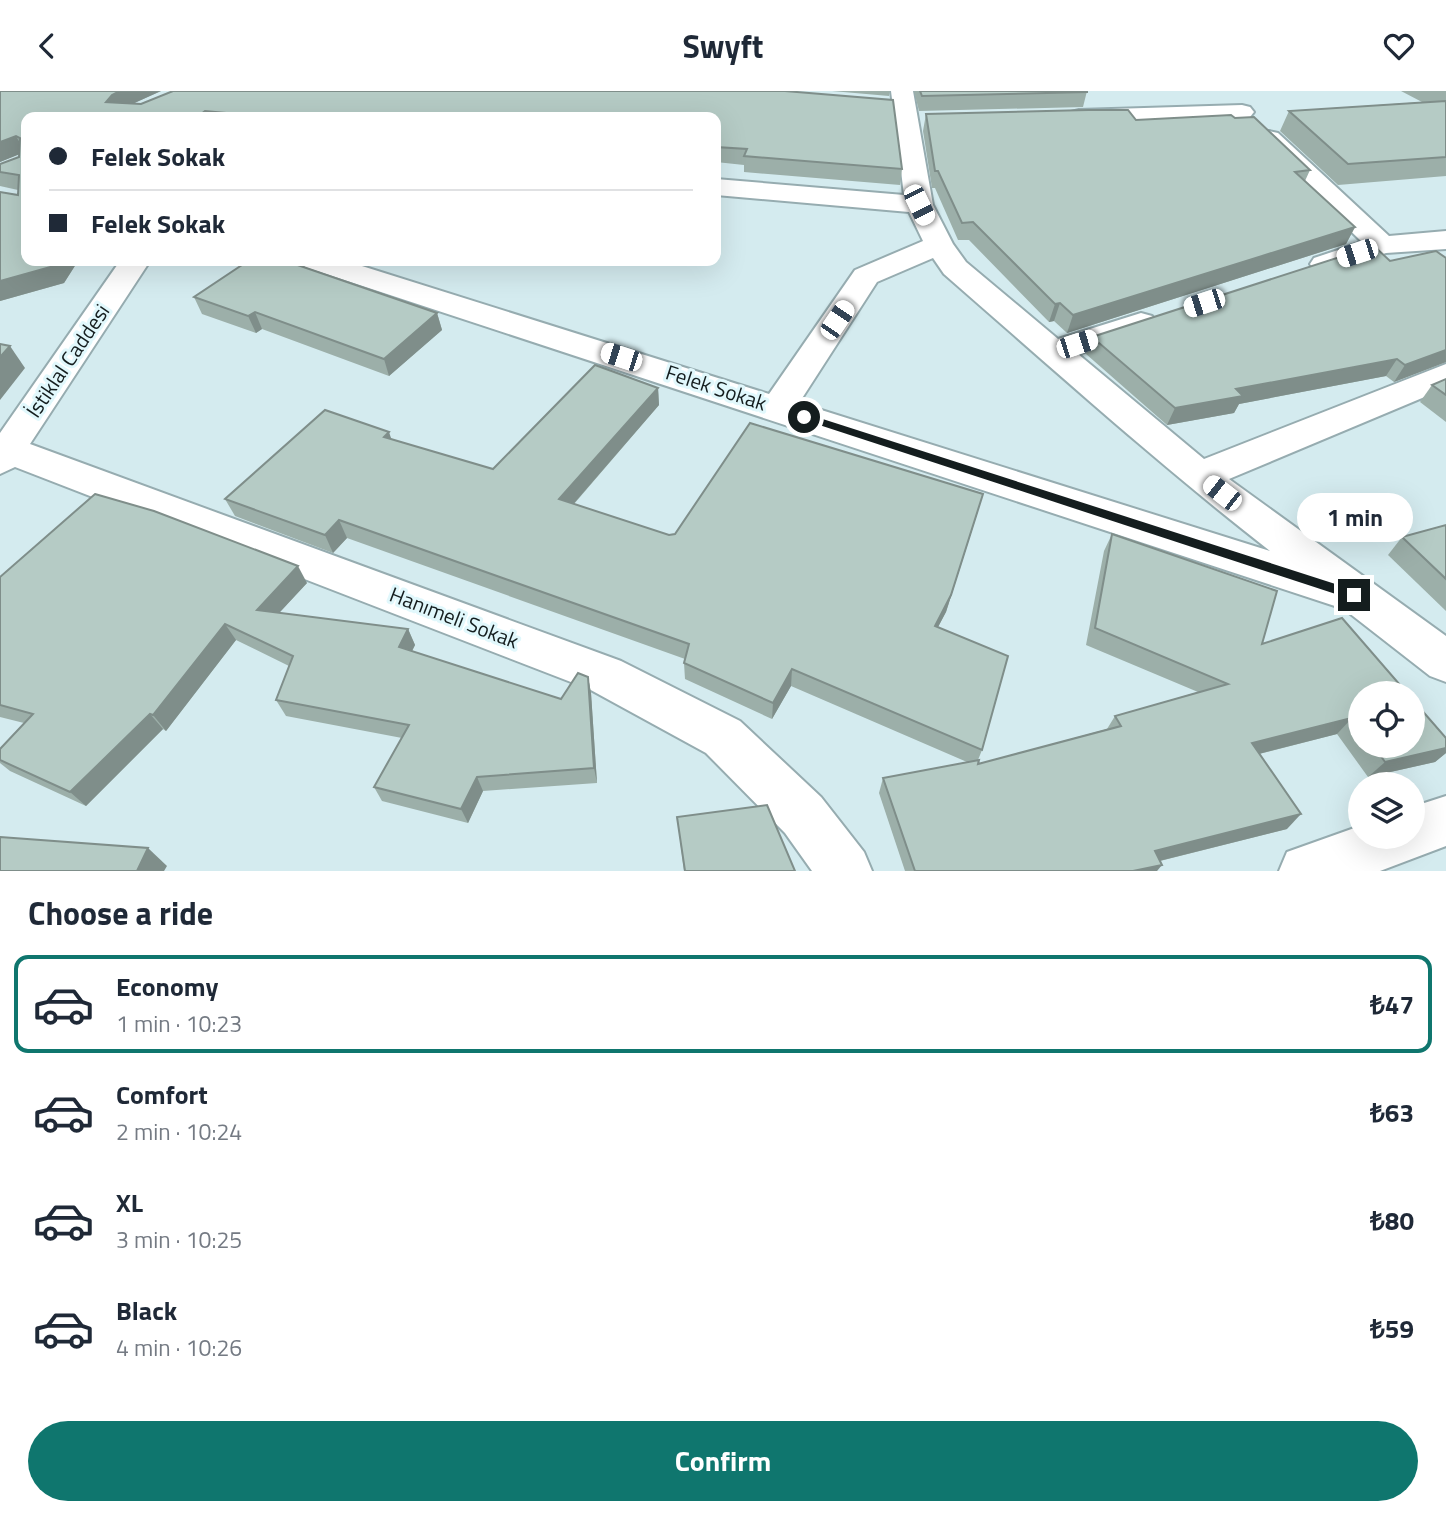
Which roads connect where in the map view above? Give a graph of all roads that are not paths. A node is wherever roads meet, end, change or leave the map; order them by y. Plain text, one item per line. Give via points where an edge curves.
1 (1238, 102) edge
2 (907, 109) edge
3 (1061, 117) edge
4 (721, 187) edge
5 (919, 205) junction
6 (1446, 240) edge
7 (1382, 245) junction
8 (939, 246) junction
9 (132, 266) edge
10 (332, 266) edge
11 (1303, 271) edge
12 (1170, 314) edge
13 (1051, 352) junction
14 (1446, 375) edge
15 (778, 408) junction
16 (4, 456) edge
17 (1199, 476) junction
18 (1354, 595) junction
19 (1445, 660) edge
20 (1446, 821) edge
21 (1425, 828) edge
22 (1368, 849) edge
23 (845, 871) edge
24 (1306, 871) edge

1 - 3 street
1 - 7 street
2 - 5 street
4 - 5 street
5 - 8 street
6 - 7 street
7 - 11 street
8 - 13 street via 956,268
8 - 15 street via 866,276
9 - 16 street, İstiklal Caddesi
10 - 15 street, Felek Sokak
12 - 13 street
13 - 17 street
14 - 17 street
15 - 18 street, Felek Sokak
16 - 23 street, Hanımeli Sokak via 605,675 723,737 803,815
17 - 18 street
18 - 19 street
20 - 21 street
22 - 24 street

